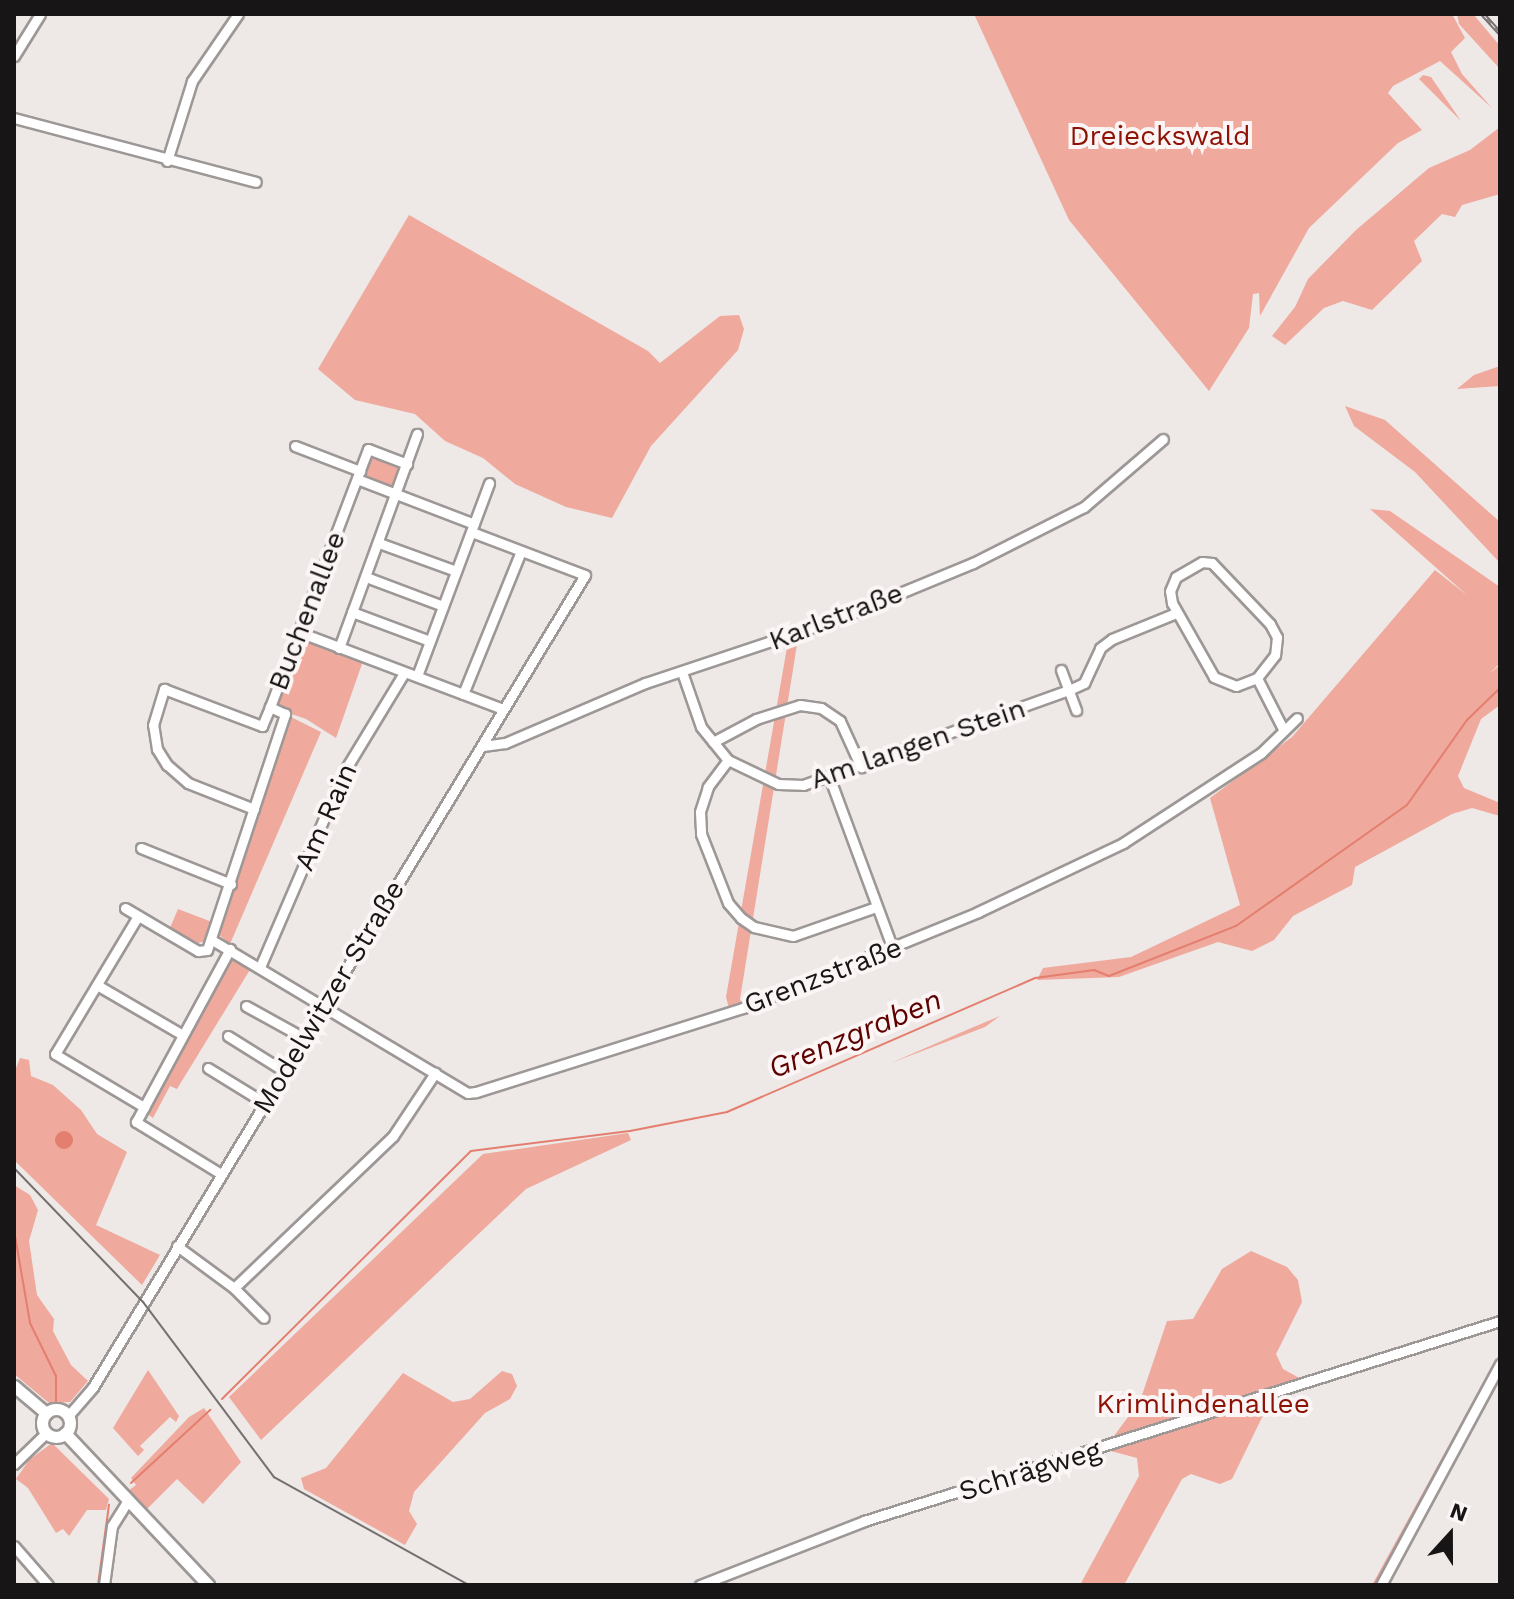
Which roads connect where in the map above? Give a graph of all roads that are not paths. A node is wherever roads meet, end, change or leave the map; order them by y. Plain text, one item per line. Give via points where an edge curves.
1 (40, 14) edge
2 (238, 14) edge
3 (14, 56) edge
4 (14, 118) edge
5 (167, 161) junction
6 (256, 182) dead end
7 (417, 434) dead end
8 (1163, 439) dead end
9 (295, 446) dead end
10 (407, 464) junction
11 (358, 475) junction
12 (489, 483) dead end
13 (396, 494) junction
14 (473, 528) junction
15 (379, 543) junction
16 (521, 551) junction
17 (456, 571) junction
18 (366, 577) junction
19 (443, 606) junction
20 (352, 612) junction
21 (1176, 613) junction
22 (299, 632) junction
23 (430, 641) junction
24 (339, 648) junction
25 (1061, 670) dead end
26 (682, 672) junction
27 (404, 673) junction
28 (417, 676) junction
29 (1257, 678) junction
30 (1069, 690) junction
31 (463, 694) junction
32 (270, 707) junction
33 (503, 709) junction
34 (1076, 710) dead end
35 (1297, 718) dead end
36 (1284, 731) junction
37 (713, 742) junction
38 (483, 746) junction
39 (728, 760) junction
40 (861, 767) junction
41 (830, 779) junction
42 (254, 809) junction
43 (141, 848) dead end
44 (231, 884) junction
45 (876, 907) junction
46 (125, 908) dead end
47 (138, 916) junction
48 (212, 940) junction
49 (230, 949) junction
50 (893, 949) junction
51 (260, 967) junction
52 (97, 985) junction
53 (324, 1005) junction
54 (246, 1006) dead end
55 (183, 1035) junction
56 (228, 1036) dead end
57 (304, 1038) junction
58 (208, 1068) dead end
59 (284, 1071) junction
60 (435, 1073) junction
61 (265, 1103) junction
62 (144, 1107) junction
63 (221, 1174) junction
64 (177, 1246) junction
65 (234, 1288) junction
66 (264, 1318) dead end
67 (1500, 1321) edge
68 (1500, 1364) edge
69 (14, 1386) edge
70 (46, 1413) junction
71 (68, 1416) junction
72 (46, 1433) junction
73 (65, 1433) junction
74 (14, 1464) edge
75 (127, 1502) junction
76 (14, 1546) edge
77 (48, 1585) edge
78 (104, 1585) edge
79 (208, 1585) edge
80 (700, 1585) edge
81 (1381, 1585) edge

1 - 3 street
2 - 5 street via 192,81
4 - 5 street
5 - 6 street
7 - 10 street
8 - 26 street, Karlstraße via 1084,507 973,563 837,619
9 - 11 street
10 - 11 street via 368,449
10 - 13 street
11 - 13 street
11 - 22 street, Buchenallee
12 - 14 street
13 - 14 street
13 - 15 street
14 - 16 street
14 - 17 street
15 - 17 street
15 - 18 street
16 - 31 street
16 - 33 street, Modelwitzer Straße via 585,575
17 - 19 street
18 - 19 street
18 - 20 street
19 - 23 street
20 - 23 street
20 - 24 street
21 - 29 street via 1214,677 1236,686
21 - 29 street via 1170,591 1176,577 1202,562 1220,568 1277,637 1275,655
21 - 30 street, Am langen Stein via 1112,639 1100,648 1084,683
22 - 24 street
22 - 32 street, Buchenallee
23 - 28 street
24 - 27 street
25 - 30 street
26 - 37 street, Am langen Stein via 701,727
26 - 38 street, Karlstraße via 505,743
27 - 28 street
27 - 51 street, Am Rain via 345,770
28 - 31 street
29 - 36 street
30 - 34 street
30 - 40 street, Am langen Stein
31 - 33 street
32 - 42 street, Buchenallee via 285,714
32 - 42 street via 262,726 164,689 153,725 157,749 178,774
33 - 38 street, Modelwitzer Straße
35 - 36 street, Grenzstraße
36 - 50 street, Grenzstraße via 1261,753 1123,843
37 - 39 street, Am langen Stein
37 - 40 street via 756,719 800,705 821,708 840,721
38 - 53 street, Modelwitzer Straße
39 - 41 street, Am langen Stein via 778,784
39 - 45 street via 704,800 701,834 728,903 741,918 774,934 793,936
40 - 41 street, Am langen Stein
41 - 45 street
42 - 44 street, Buchenallee
43 - 44 street
44 - 48 street, Buchenallee
45 - 50 street
46 - 47 street
47 - 48 street via 198,951 207,950
47 - 52 street
48 - 49 street, Grenzstraße
49 - 51 street, Grenzstraße
49 - 55 street
50 - 60 street, Grenzstraße via 743,1008 476,1092
51 - 53 street, Grenzstraße
52 - 55 street
52 - 62 street via 55,1054
53 - 57 street, Modelwitzer Straße
53 - 60 street, Grenzstraße
54 - 57 street
55 - 62 street
56 - 59 street
57 - 59 street, Modelwitzer Straße
58 - 61 street
59 - 61 street, Modelwitzer Straße
60 - 65 street via 393,1136
61 - 63 street, Modelwitzer Straße
62 - 63 street via 136,1122
63 - 64 street, Modelwitzer Straße
64 - 65 street
64 - 71 street, Modelwitzer Straße via 93,1387
65 - 66 street
67 - 80 street, Schrägweg via 864,1521
68 - 81 street
69 - 70 street
70 - 71 street via 57,1409
70 - 72 street
71 - 73 street
72 - 73 street
72 - 74 street
73 - 75 street
75 - 78 street via 112,1526
75 - 79 street
76 - 77 street

